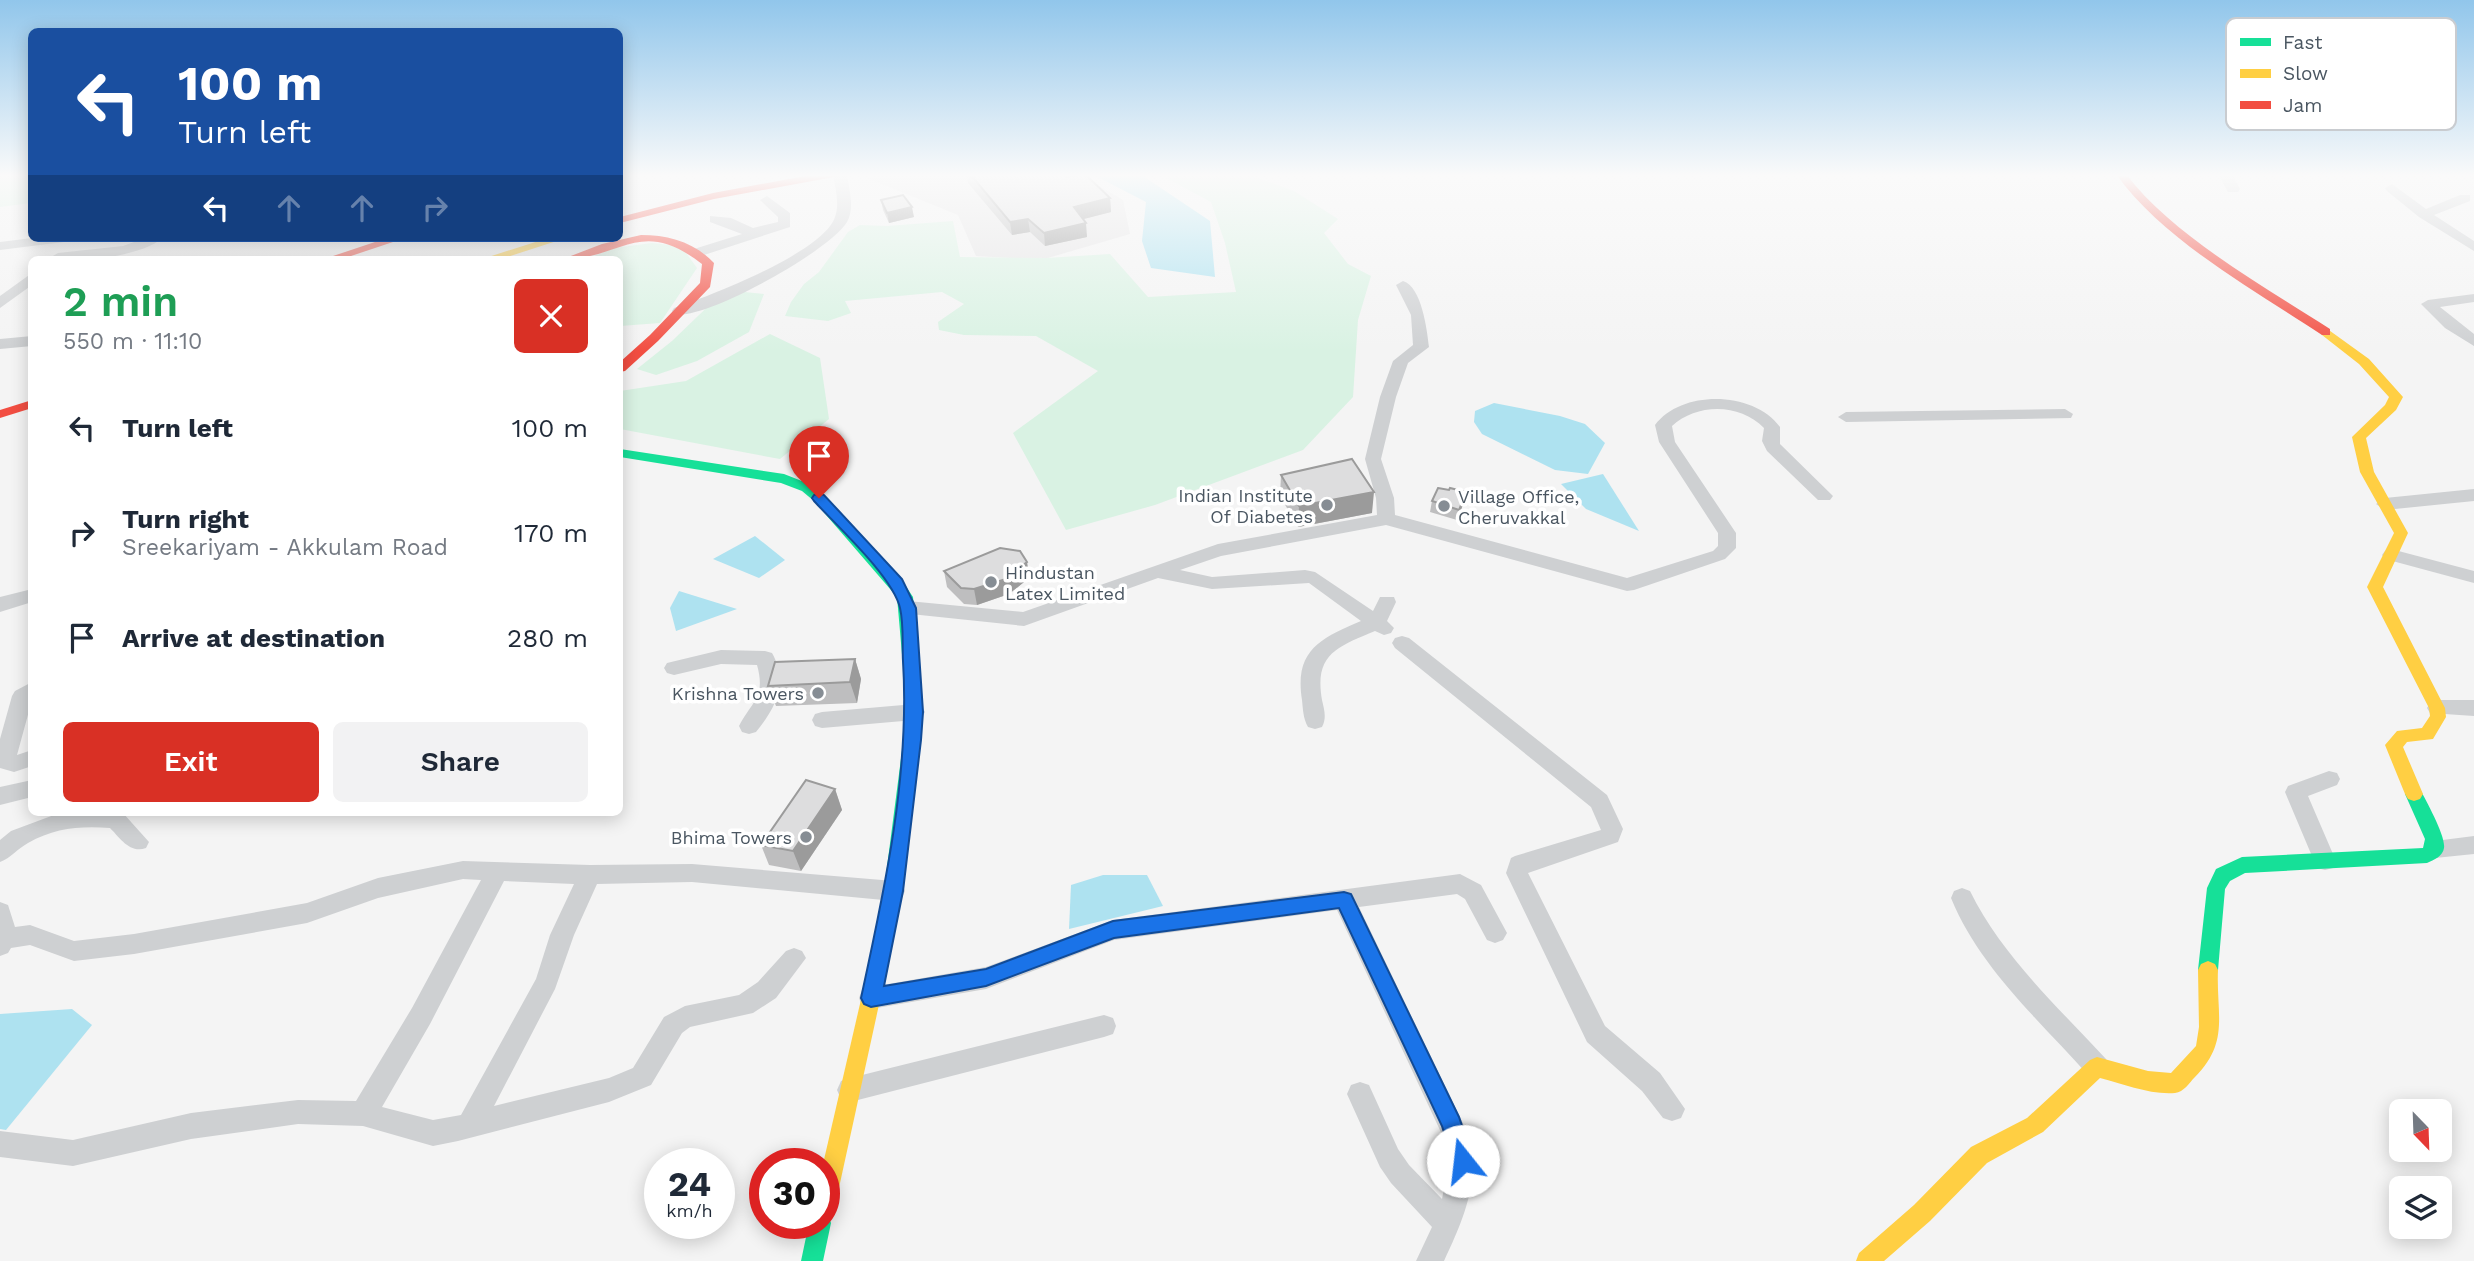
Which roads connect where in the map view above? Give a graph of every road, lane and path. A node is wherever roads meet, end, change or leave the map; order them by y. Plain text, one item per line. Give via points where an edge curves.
1 (751, 233) edge
2 (831, 233) edge
3 (2181, 233) edge
4 (2453, 233) edge
5 (32, 242) edge
6 (71, 242) edge
7 (150, 242) edge
8 (386, 242) edge
9 (546, 242) edge
10 (0, 246) edge
11 (2474, 247) edge
12 (699, 252) junction
13 (59, 256) edge
14 (71, 256) edge
15 (340, 256) edge
16 (498, 256) edge
17 (579, 256) edge
18 (28, 280) edge
19 (1404, 285) dead end
20 (2474, 298) edge
21 (2, 300) edge
22 (679, 311) junction
23 (28, 341) edge
24 (2474, 341) edge
25 (0, 344) edge
26 (623, 365) edge
27 (28, 405) edge
28 (0, 414) edge
29 (2065, 414) dead end
30 (1846, 416) dead end
31 (623, 453) edge
32 (2474, 495) edge
33 (1824, 496) dead end
34 (2385, 504) junction
35 (1386, 519) junction
36 (2391, 555) junction
37 (1157, 572) junction
38 (2474, 577) edge
39 (28, 596) edge
40 (1387, 602) dead end
41 (0, 605) edge
42 (908, 608) junction
43 (1388, 631) junction
44 (674, 668) dead end
45 (28, 692) edge
46 (2437, 708) junction
47 (2474, 708) edge
48 (915, 712) junction
49 (822, 720) dead end
50 (1315, 721) dead end
51 (749, 726) dead end
52 (28, 759) edge
53 (2329, 779) dead end
54 (28, 789) edge
55 (0, 796) edge
56 (69, 816) edge
57 (90, 816) edge
58 (138, 842) dead end
59 (2474, 845) edge
60 (2435, 849) junction
61 (0, 853) edge
62 (2325, 861) junction
63 (498, 870) junction
64 (590, 875) junction
65 (894, 891) junction
66 (1962, 898) dead end
67 (1344, 900) junction
68 (0, 912) edge
69 (1495, 933) dead end
70 (2, 942) edge
71 (794, 958) dead end
72 (871, 998) junction
73 (1104, 1026) dead end
74 (2097, 1067) junction
75 (850, 1090) junction
76 (1360, 1094) dead end
77 (1672, 1109) dead end
78 (363, 1114) junction
79 (469, 1125) junction
80 (0, 1144) edge
81 (837, 1148) edge
82 (1448, 1224) junction
83 (817, 1239) edge
84 (812, 1261) edge
85 (1430, 1261) edge
86 (1867, 1261) edge

1 - 12 street via 755,234
2 - 22 street via 758,279 712,302
3 - 34 street via 2329,335 2391,386 2396,397 2391,407 2359,437 2359,451 2375,493
4 - 11 street
5 - 10 street
6 - 13 street
7 - 14 street
8 - 15 street
9 - 16 street
12 - 17 street via 677,238 646,236
12 - 22 street via 708,263 706,284
18 - 21 street
19 - 35 street via 1418,316 1421,347 1401,360 1373,459
20 - 24 street via 2428,304
22 - 26 street
23 - 25 street
27 - 28 street
29 - 30 street
31 - 42 street via 784,479 807,488 896,583
32 - 34 street
33 - 35 street via 1773,447 1769,422 1751,410 1720,405 1693,408 1663,425 1667,442 1727,533 1727,548 1638,583 1617,583
34 - 36 street via 2401,533
35 - 37 street via 1218,550
36 - 38 street
36 - 46 street via 2375,587
37 - 42 street via 1024,620
37 - 43 street via 1212,583 1315,578
39 - 41 street
40 - 43 street
42 - 48 street
43 - 50 street via 1326,646 1314,657 1310,672
43 - 77 street via 1599,801 1612,829 1610,836 1523,863 1517,873 1596,1034 1651,1082
44 - 51 street via 721,657 765,658 770,671 769,701
45 - 52 street via 22,696 6,755 7,762 14,764
46 - 47 street
46 - 60 street via 2438,717 2427,734 2403,736 2395,745
48 - 49 street
48 - 65 street
53 - 62 street via 2296,792
54 - 55 street
56 - 61 street via 19,837
57 - 58 street via 115,819
59 - 60 street
60 - 62 street via 2427,855
62 - 74 street via 2242,865 2224,871 2217,882 2206,994 2210,1040 2176,1083 2148,1082
63 - 64 street
63 - 70 street via 463,870 409,879 307,913 134,944 74,951 30,934
63 - 78 street
64 - 65 street via 692,873
64 - 79 street via 523,1031
65 - 72 street
66 - 74 street via 1992,950
67 - 69 street via 1465,886 1480,902
67 - 72 street via 1113,930 986,978
67 - 82 street via 1459,1142 1463,1175
68 - 70 street
71 - 79 street via 767,990 744,1005 685,1017 673,1025 642,1077 609,1090
72 - 75 street
73 - 75 street
74 - 86 street via 2035,1125 1979,1155
75 - 81 street
76 - 82 street via 1389,1158
78 - 79 street via 433,1133
78 - 80 street via 260,1115 73,1153
82 - 85 street
83 - 84 street

